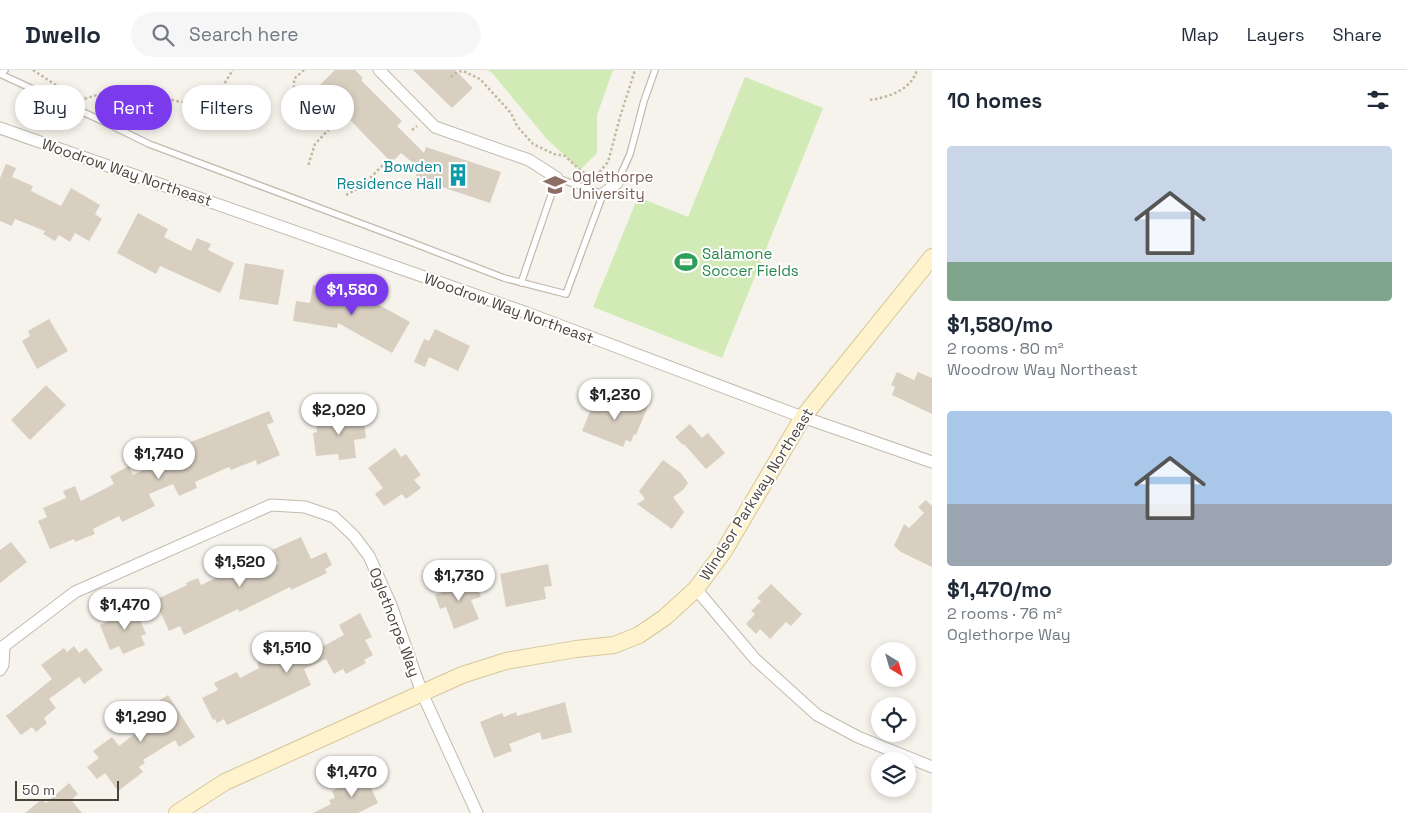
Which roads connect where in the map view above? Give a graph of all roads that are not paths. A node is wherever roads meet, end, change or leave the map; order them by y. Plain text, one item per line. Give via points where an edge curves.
1 (5, 70) edge
2 (379, 70) edge
3 (655, 70) edge
4 (0, 128) edge
5 (557, 178) junction
6 (617, 183) joint
7 (603, 194) junction
8 (932, 257) edge
9 (521, 283) junction
10 (803, 417) junction
11 (932, 462) edge
12 (696, 589) junction
13 (2, 647) edge
14 (0, 670) edge
15 (422, 693) junction
16 (932, 767) edge
17 (177, 813) edge
18 (477, 813) edge

1 - 9 lane via 0,74 149,144
2 - 5 street via 435,127 529,160
3 - 6 lane via 630,154
4 - 10 street, Woodrow Way Northeast via 527,313
5 - 7 lane
5 - 9 lane
6 - 7 street
7 - 9 lane via 566,294
8 - 10 street, Windsor Parkway Northeast
10 - 11 street, Woodrow Way Northeast
10 - 12 street, Windsor Parkway Northeast via 724,551
12 - 15 street, Windsor Parkway Northeast via 664,618 639,635 614,645 506,661 462,675
12 - 16 street via 755,659 817,715 858,737
13 - 14 street via 3,665
13 - 15 street, Oglethorpe Way via 75,592 271,504 306,507 334,517 369,556 391,605
15 - 17 street, Windsor Parkway Northeast via 225,782
15 - 18 street, Oglethorpe Way

